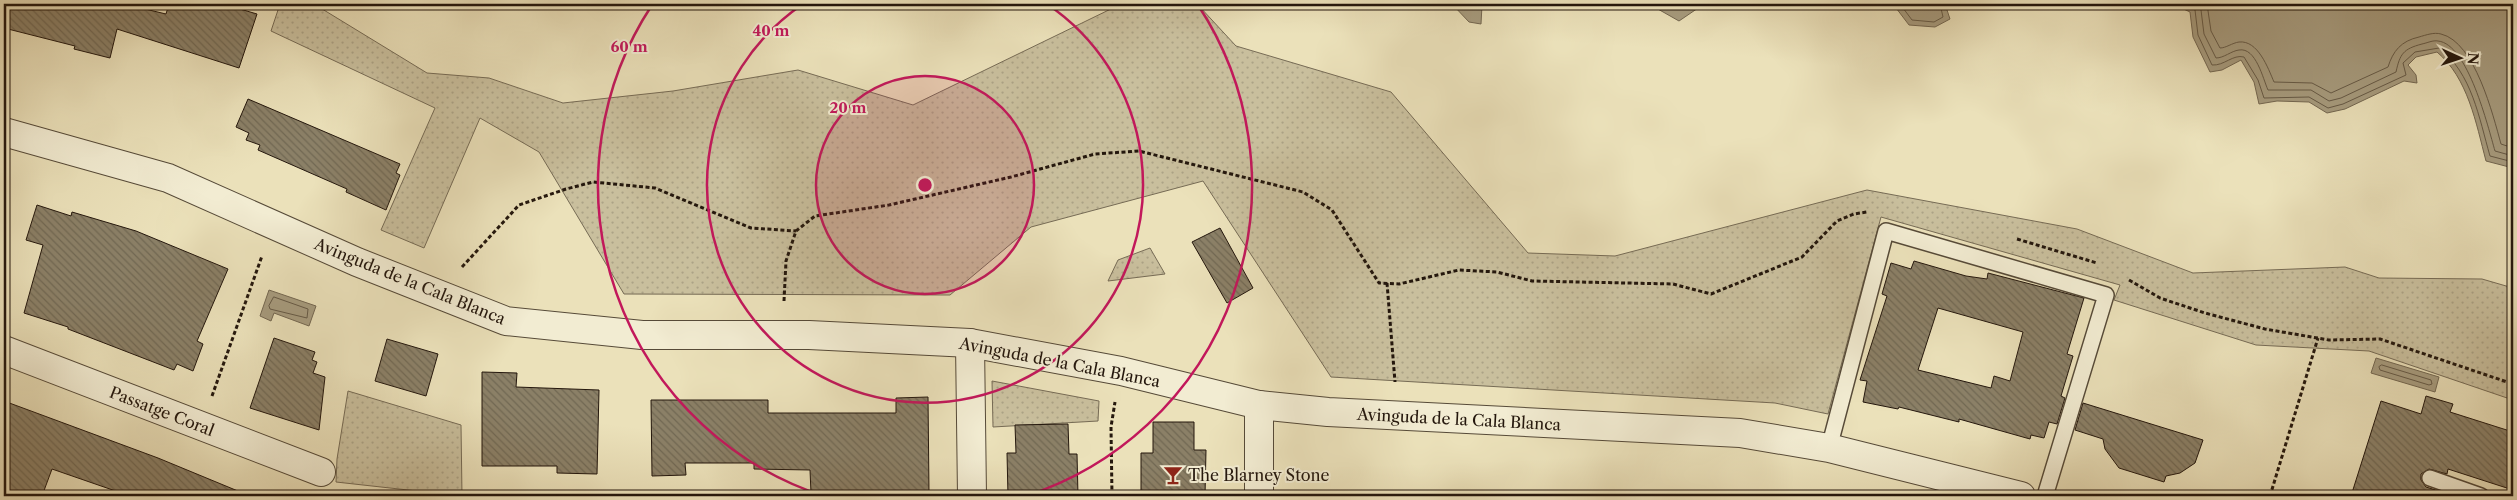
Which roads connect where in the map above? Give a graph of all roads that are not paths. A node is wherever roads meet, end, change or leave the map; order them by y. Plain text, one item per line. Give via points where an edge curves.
1 (4, 132) edge
2 (970, 343) junction
3 (4, 350) edge
4 (1259, 405) junction
5 (1830, 448) junction
6 (321, 472) dead end
7 (2430, 478) dead end
8 (972, 496) edge
9 (1259, 496) edge
10 (2021, 496) edge
11 (2045, 496) edge
12 (2481, 496) edge

1 - 2 street, Avinguda de la Cala Blanca via 168,178 357,262 506,321 642,335 809,335
2 - 4 street, Avinguda de la Cala Blanca via 1121,371
2 - 8 street
3 - 6 street, Passatge Coral
4 - 5 street, Avinguda de la Cala Blanca via 1328,412 1740,433
4 - 9 street
5 - 10 street, Avinguda de la Cala Blanca
5 - 11 lane via 1886,231 2106,295
7 - 12 lane

